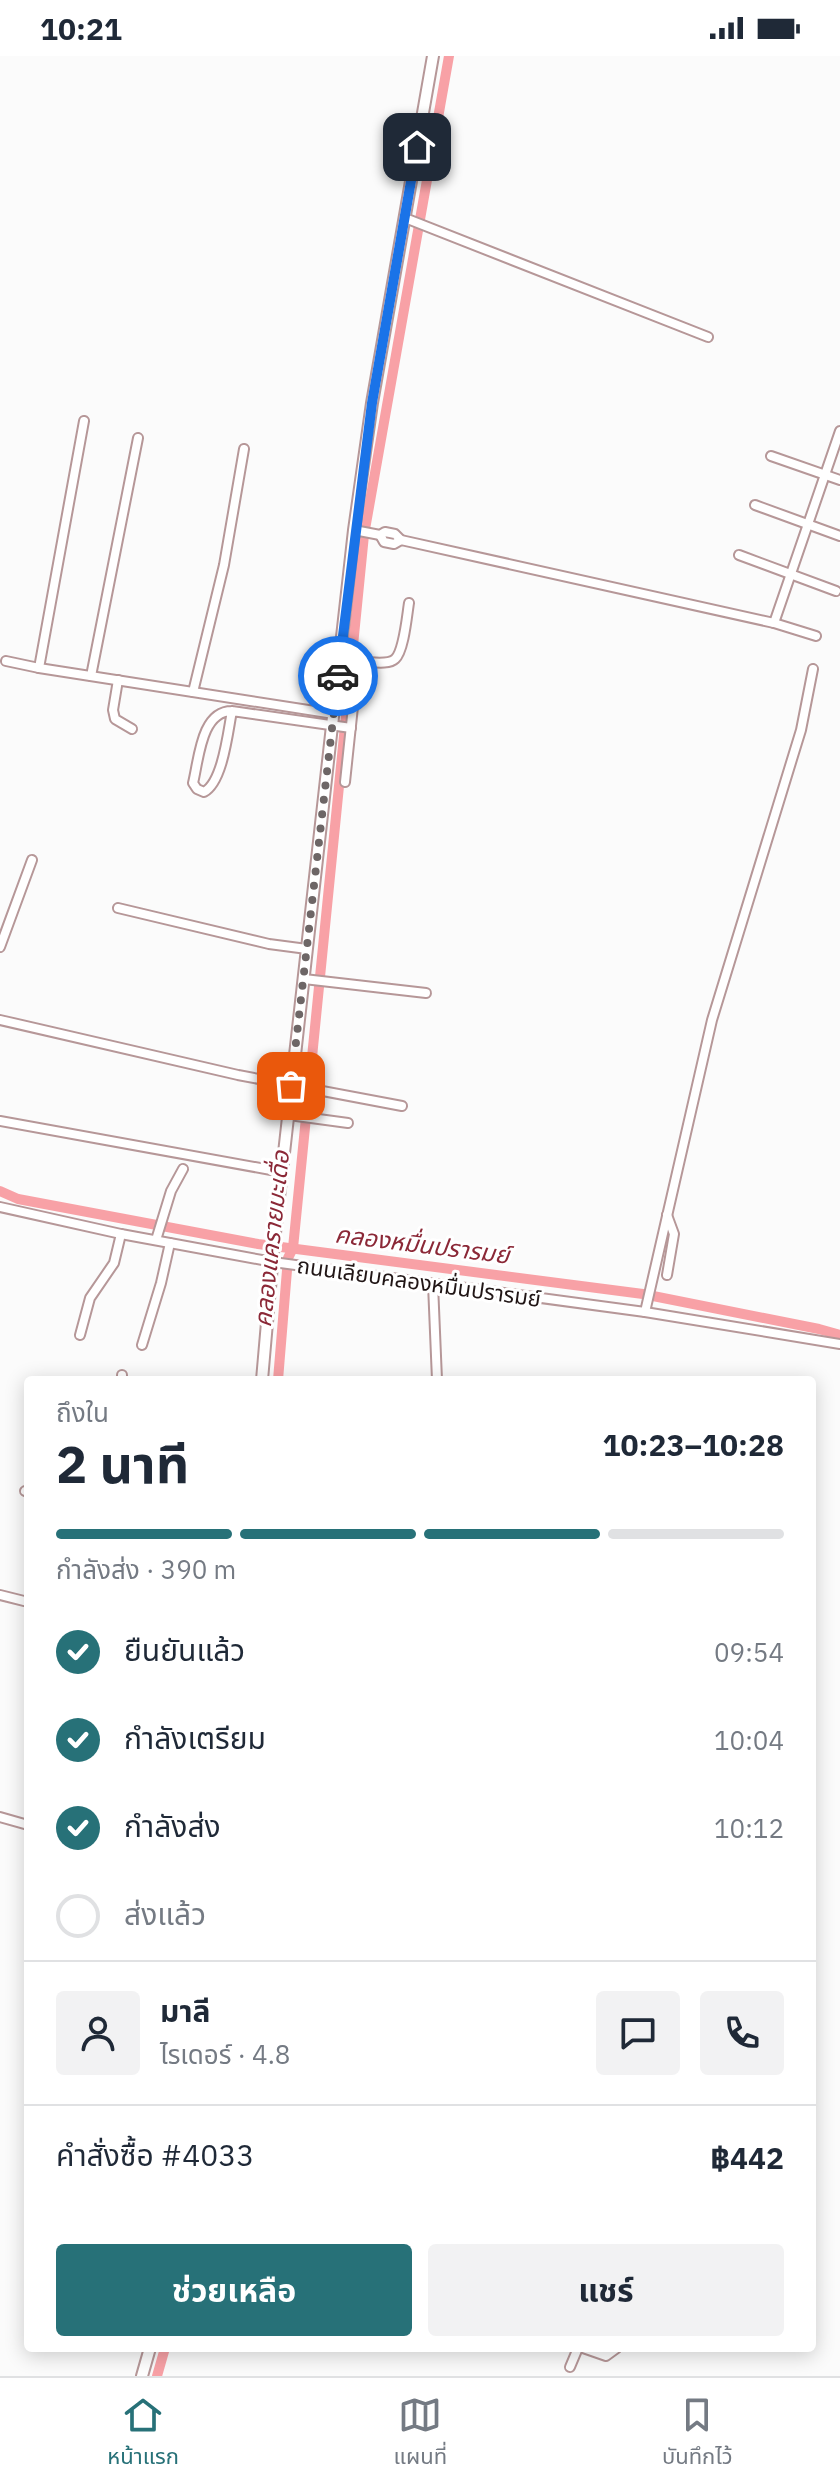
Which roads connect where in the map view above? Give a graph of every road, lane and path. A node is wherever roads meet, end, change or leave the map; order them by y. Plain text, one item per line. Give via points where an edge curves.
1 (433, 56) edge
2 (414, 222) junction
3 (708, 337) dead end
4 (84, 421) dead end
5 (840, 431) edge
6 (138, 438) dead end
7 (244, 449) dead end
8 (771, 456) dead end
9 (825, 474) junction
10 (840, 480) edge
11 (755, 505) dead end
12 (808, 525) junction
13 (360, 532) junction
14 (840, 536) edge
15 (739, 555) dead end
16 (791, 574) junction
17 (836, 591) dead end
18 (409, 603) dead end
19 (774, 623) junction
20 (816, 636) dead end
21 (6, 661) dead end
22 (39, 668) junction
23 (813, 669) dead end
24 (91, 676) junction
25 (118, 680) junction
26 (193, 692) junction
27 (232, 711) junction
28 (334, 714) junction
29 (341, 727) junction
30 (132, 729) dead end
31 (204, 739) junction
32 (225, 743) junction
33 (345, 782) dead end
34 (32, 860) dead end
35 (118, 908) dead end
36 (0, 947) edge
37 (307, 949) junction
38 (308, 979) junction
39 (426, 993) dead end
40 (0, 1020) edge
41 (301, 1087) junction
42 (402, 1106) dead end
43 (297, 1116) junction
44 (0, 1121) edge
45 (348, 1123) dead end
46 (183, 1169) dead end
47 (282, 1172) junction
48 (0, 1207) edge
49 (667, 1215) junction
50 (121, 1234) junction
51 (156, 1240) junction
52 (170, 1243) junction
53 (276, 1255) junction
54 (667, 1275) dead end
55 (433, 1284) junction
56 (647, 1305) junction
57 (80, 1335) dead end
58 (840, 1344) edge
59 (142, 1345) dead end
60 (262, 1376) edge
61 (437, 1376) edge
62 (0, 1595) edge
63 (24, 1601) edge
64 (0, 1817) edge
65 (24, 1824) edge
66 (149, 2352) edge
67 (578, 2352) edge
68 (593, 2352) edge
69 (612, 2352) edge
70 (570, 2367) dead end
71 (142, 2376) edge

1 - 2 street
2 - 3 street
2 - 13 street via 372,403
4 - 22 street
5 - 9 street
6 - 24 street
7 - 26 street via 224,565
8 - 9 street
9 - 10 street
9 - 12 street
11 - 12 street
12 - 14 street
12 - 16 street
13 - 19 street via 380,535 384,542 401,540
13 - 28 street
15 - 16 street
16 - 17 street
16 - 19 street
18 - 29 street via 401,650 396,659 359,664
19 - 20 street
21 - 22 street
22 - 24 street
23 - 49 street via 801,730 712,1020
24 - 25 street
25 - 26 street
25 - 30 street via 115,719
26 - 28 street
27 - 29 street
27 - 31 street via 212,718
27 - 32 street
28 - 29 street
29 - 33 street
29 - 37 street
31 - 32 street
31 - 32 street via 193,783 204,792 218,774
34 - 36 street
35 - 37 street
37 - 38 street
38 - 39 street
38 - 41 street
40 - 41 street
41 - 42 street
41 - 43 street
43 - 45 street
43 - 47 street
44 - 47 street
46 - 51 street
47 - 53 street
48 - 50 street, ถนนเลียบคลองหมื่นปรารมย์
49 - 54 street via 674,1234
49 - 56 street
50 - 51 street, ถนนเลียบคลองหมื่นปรารมย์
50 - 57 street via 114,1263 90,1298
51 - 52 street, ถนนเลียบคลองหมื่นปรารมย์
52 - 53 street, ถนนเลียบคลองหมื่นปรารมย์
52 - 59 street
53 - 55 street, ถนนเลียบคลองหมื่นปรารมย์ via 292,1265
53 - 60 street
55 - 56 street, ถนนเลียบคลองหมื่นปรารมย์
55 - 61 street
56 - 58 street, ถนนเลียบคลองหมื่นปรารมย์
62 - 63 street
64 - 65 street
66 - 71 street
67 - 70 street
68 - 69 street

